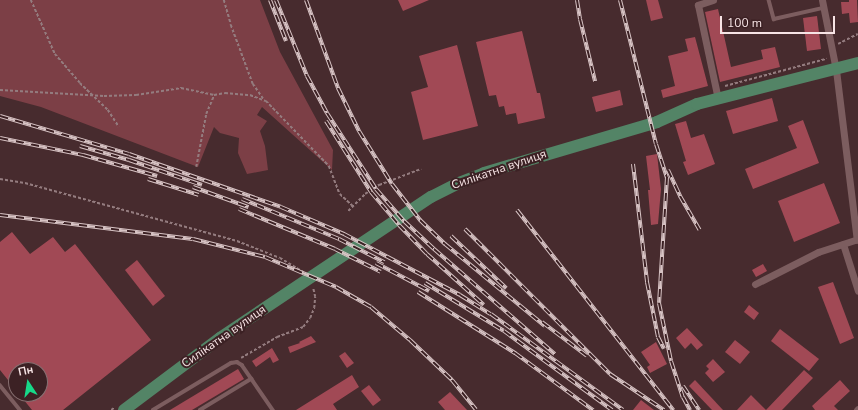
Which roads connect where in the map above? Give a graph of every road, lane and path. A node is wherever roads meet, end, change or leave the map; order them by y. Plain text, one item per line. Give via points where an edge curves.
1 (30, 0) edge
2 (224, 0) edge
3 (713, 0) edge
4 (769, 0) edge
5 (822, 0) edge
6 (823, 8) junction
7 (858, 63) edge
8 (836, 70) junction
9 (0, 90) edge
10 (214, 95) junction
11 (94, 96) junction
12 (718, 99) junction
13 (264, 100) junction
14 (119, 127) dead end
15 (196, 167) dead end
16 (421, 169) dead end
17 (0, 178) edge
18 (353, 206) junction
19 (348, 211) dead end
20 (857, 240) edge
21 (843, 244) junction
22 (305, 274) dead end
23 (755, 284) dead end
24 (312, 286) dead end
25 (858, 291) edge
26 (231, 363) junction
27 (251, 379) junction
28 (0, 385) edge
29 (20, 410) edge
30 (124, 410) edge
31 (154, 410) edge
32 (200, 410) edge
33 (273, 410) edge

1 - 11 path via 56,54
2 - 13 path via 253,84
3 - 12 street via 698,5
4 - 6 lane via 774,19
5 - 6 street
6 - 8 street
7 - 8 main road, Силікатна вулиця
8 - 12 main road, Силікатна вулиця
8 - 20 street
9 - 11 path
10 - 11 path via 182,88 136,95
10 - 13 path via 250,95
10 - 15 path via 206,114
11 - 14 path via 108,110
12 - 30 main road, Силікатна вулиця via 691,106 657,122 484,173 431,197 220,338
13 - 18 path via 329,166 340,194
16 - 18 path via 379,185
17 - 22 path via 237,241 295,265
18 - 19 path
20 - 21 street
21 - 23 street via 818,252
21 - 25 street
24 - 26 path via 314,308 303,327 277,337
26 - 27 lane via 237,362 242,365
26 - 31 lane
27 - 32 lane
27 - 33 lane
28 - 29 lane

